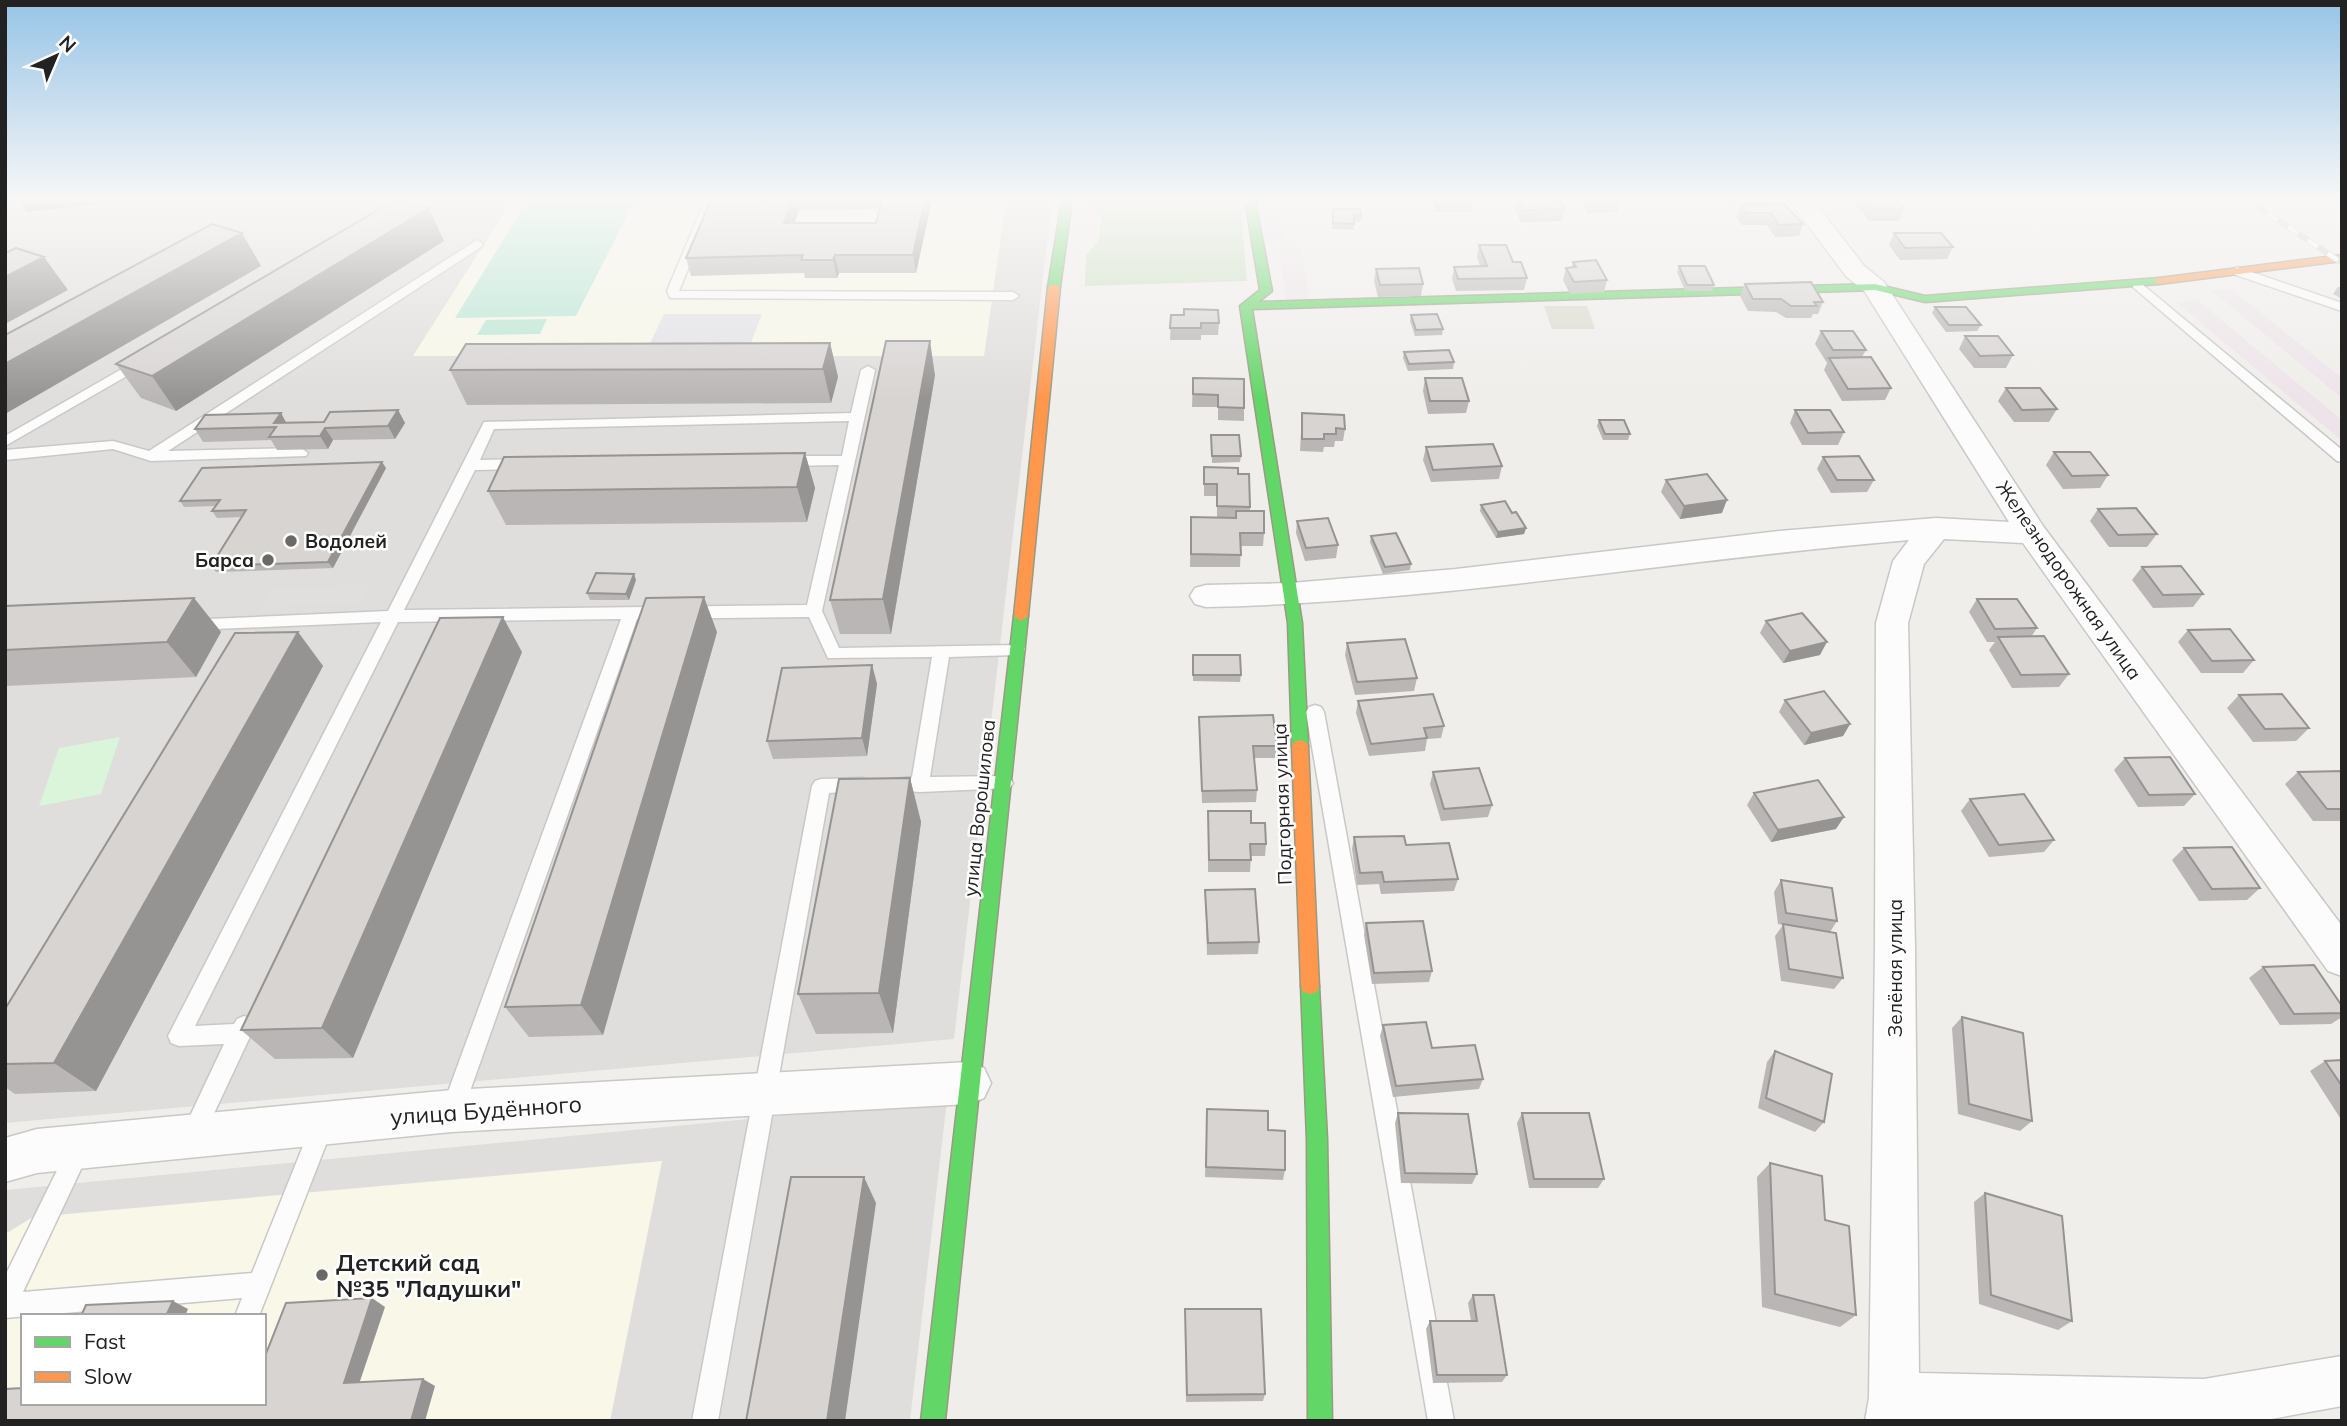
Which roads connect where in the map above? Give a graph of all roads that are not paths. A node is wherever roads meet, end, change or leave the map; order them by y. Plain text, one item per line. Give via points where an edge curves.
1 (442, 267) edge
2 (683, 267) edge
3 (1057, 267) edge
4 (1262, 267) edge
5 (1851, 267) edge
6 (2273, 267) edge
7 (2237, 271) junction
8 (2137, 284) junction
9 (1875, 287) junction
10 (1013, 296) dead end
11 (1246, 306) junction
12 (2342, 307) edge
13 (148, 357) edge
14 (868, 370) dead end
15 (858, 417) junction
16 (1267, 439) junction
17 (5, 442) edge
18 (301, 453) edge
19 (5, 456) edge
20 (151, 456) junction
21 (2342, 458) edge
22 (848, 460) junction
23 (764, 461) edge
24 (540, 464) edge
25 (470, 465) junction
26 (1936, 528) junction
27 (2032, 533) junction
28 (1291, 594) junction
29 (1206, 596) dead end
30 (814, 611) junction
31 (631, 614) junction
32 (395, 616) junction
33 (181, 624) edge
34 (1017, 649) junction
35 (941, 652) junction
36 (1004, 783) junction
37 (920, 785) junction
38 (2342, 958) edge
39 (252, 1009) edge
40 (240, 1034) junction
41 (969, 1083) junction
42 (767, 1092) junction
43 (452, 1111) junction
44 (323, 1123) junction
45 (192, 1135) junction
46 (81, 1147) junction
47 (5, 1160) edge
48 (260, 1284) junction
49 (5, 1305) edge
50 (248, 1314) edge
51 (2342, 1381) edge
52 (1892, 1409) edge
53 (705, 1421) edge
54 (933, 1421) edge
55 (1320, 1421) edge
56 (1441, 1421) edge

1 - 20 lane
2 - 10 lane via 673,291 680,297
3 - 34 street, улица Ворошилова
4 - 11 street via 1266,292
5 - 9 street, Железнодорожная улица
6 - 7 street
7 - 8 street
7 - 12 lane
8 - 9 street via 1926,299
8 - 21 lane
9 - 11 street
9 - 27 street, Железнодорожная улица
11 - 16 street, Подгорная улица
13 - 17 lane
14 - 15 lane
15 - 22 lane
15 - 25 lane via 489,425
16 - 28 street, Подгорная улица
16 - 56 lane
18 - 20 lane
19 - 20 lane via 113,444
22 - 23 lane
22 - 30 lane
24 - 25 lane
25 - 32 lane
26 - 27 street
26 - 28 street
26 - 52 street, Зелёная улица via 1909,561 1892,623
27 - 38 street, Железнодорожная улица
28 - 29 street
28 - 55 street, Подгорная улица via 1317,1139
30 - 31 lane
30 - 35 lane via 834,654
31 - 32 lane via 441,623
31 - 43 lane
32 - 33 lane
32 - 40 lane via 179,1036
34 - 35 lane
34 - 36 street, улица Ворошилова
35 - 37 lane
36 - 37 lane
36 - 41 street, улица Ворошилова
37 - 42 lane via 821,786
39 - 40 lane
40 - 45 lane
41 - 42 street, улица Будённого
41 - 54 street, улица Ворошилова
42 - 43 street, улица Будённого
42 - 53 lane
43 - 44 street, улица Будённого
44 - 45 street, улица Будённого
44 - 48 lane
45 - 46 street, улица Будённого
46 - 47 street, улица Будённого
46 - 49 lane
48 - 49 lane
48 - 50 lane
51 - 52 street via 2204,1405

